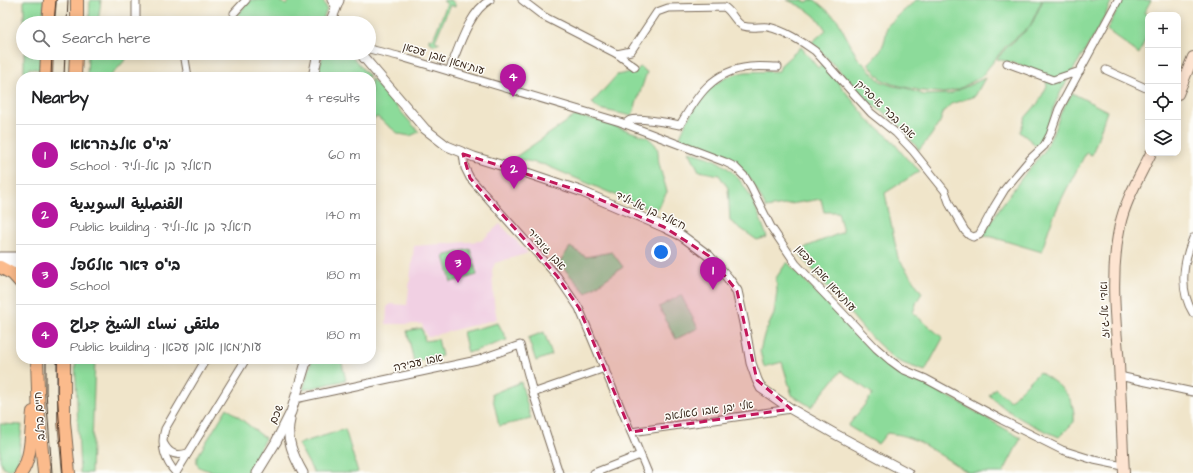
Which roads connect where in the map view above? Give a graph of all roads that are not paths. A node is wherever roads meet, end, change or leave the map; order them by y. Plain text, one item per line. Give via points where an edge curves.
1 (50, 0) edge
2 (78, 0) edge
3 (136, 0) edge
4 (246, 0) edge
5 (490, 0) edge
6 (522, 0) edge
7 (1118, 0) edge
8 (336, 2) edge
9 (234, 13) dead end
10 (49, 16) edge
11 (77, 16) edge
12 (136, 16) edge
13 (332, 16) edge
14 (376, 49) edge
15 (617, 54) junction
16 (1193, 57) edge
17 (47, 60) edge
18 (76, 60) edge
19 (185, 60) edge
20 (316, 60) edge
21 (366, 60) edge
22 (1007, 63) dead end
23 (635, 66) dead end
24 (778, 67) dead end
25 (1106, 70) dead end
26 (449, 71) junction
27 (1080, 71) junction
28 (46, 72) edge
29 (75, 72) edge
30 (187, 72) edge
31 (313, 72) edge
32 (1181, 87) edge
33 (1145, 88) edge
34 (625, 124) junction
35 (463, 154) junction
36 (1150, 156) edge
37 (1193, 238) edge
38 (0, 257) edge
39 (16, 257) edge
40 (16, 264) edge
41 (0, 267) edge
42 (16, 277) edge
43 (1193, 314) edge
44 (37, 364) edge
45 (64, 364) edge
46 (203, 364) edge
47 (243, 364) edge
48 (306, 364) edge
49 (605, 368) junction
50 (1120, 376) junction
51 (37, 377) junction
52 (1193, 392) edge
53 (533, 393) junction
54 (295, 399) junction
55 (791, 409) junction
56 (291, 412) junction
57 (631, 432) junction
58 (163, 442) junction
59 (188, 453) junction
60 (640, 455) junction
61 (1124, 470) edge
62 (21, 473) edge
63 (44, 473) edge
64 (69, 473) edge
65 (176, 473) edge
66 (257, 473) edge
67 (303, 473) edge
68 (558, 473) edge
69 (594, 473) edge
70 (648, 473) edge
71 (908, 473) edge

1 - 10 highway
2 - 11 highway
3 - 12 street
4 - 9 street
5 - 26 street via 477,10 470,22
6 - 15 street via 543,16
7 - 27 street, אבו בכר א-סדיק
8 - 13 street
14 - 26 street, עות'מאן אבן עפאן
15 - 23 street
15 - 27 street, אבו בכר א-סדיק via 631,50 657,12 668,8 724,7 729,9 743,26 766,27 805,43 871,113 896,133 912,151 944,191 965,231 973,237 979,235 1005,189 1044,146 1059,108
16 - 32 main road
17 - 28 highway
18 - 29 highway
19 - 30 street
20 - 31 street
21 - 35 street, ח'אלד בן אל-וליד via 425,129
22 - 27 street via 1053,80
24 - 34 street via 750,67 722,76 698,95 680,125 643,120 630,120
25 - 33 street
26 - 34 street, עות'מאן אבן עפאן
34 - 61 street, עות'מאן אבן עפאן via 712,156 735,168 745,177 771,227 796,264 876,348 902,369 1062,450
35 - 49 street, אבן ג'ובייר via 470,178 573,297
35 - 55 street, ח'אלד בן אל-וליד via 580,191 682,236 710,256 737,291 748,351 761,388
36 - 50 main road, ואדי אל-ג'וז via 1120,224 1115,258 1114,287
37 - 43 street via 1184,265 1184,291
38 - 39 street
40 - 41 street
41 - 42 highway
44 - 51 highway, חיים ברלב
45 - 64 highway via 64,422
46 - 58 street via 165,429
47 - 59 street
48 - 54 street, שכם
49 - 53 street
49 - 57 street, אבן ג'ובייר
50 - 52 street
50 - 61 main road, ואדי אל-ג'וז
51 - 62 highway via 29,452
51 - 63 highway, חיים ברלב
53 - 54 street, אבו עבידה via 520,345 477,360
53 - 68 street
54 - 56 street, שכם
55 - 57 street, אלי יבנ אבו טאלאב
55 - 71 street, ח'אלד בן אל-וליד
56 - 66 street, שכם
56 - 67 street via 291,447
57 - 60 street, אבן ג'ובייר
58 - 59 street via 175,455
58 - 65 street via 165,456
59 - 65 street
60 - 69 street
60 - 70 street, אבן ג'ובייר

